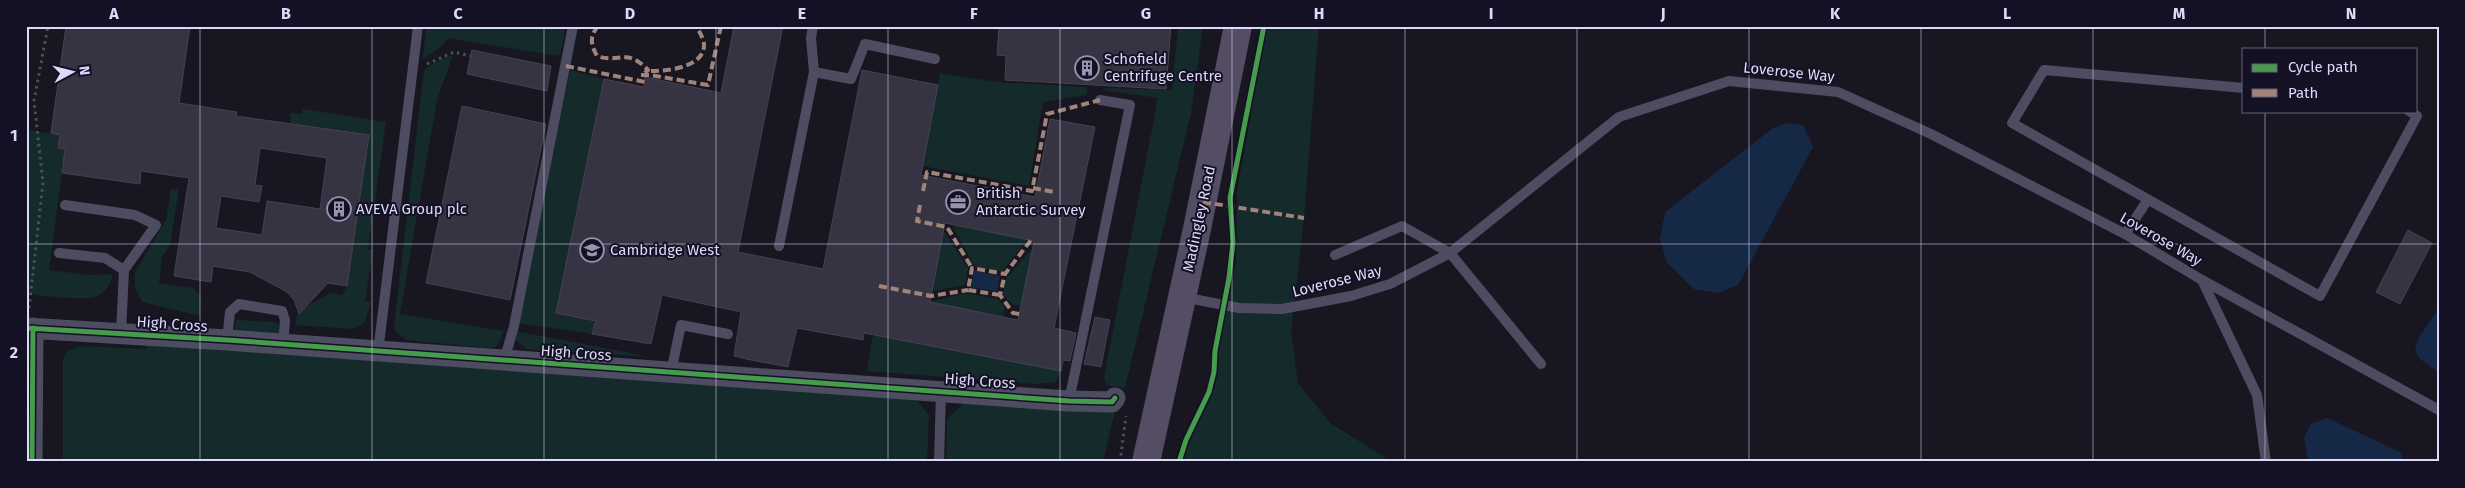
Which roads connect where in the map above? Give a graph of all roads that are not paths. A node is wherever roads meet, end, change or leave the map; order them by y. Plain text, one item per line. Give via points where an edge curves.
1 (418, 26) edge
2 (574, 26) edge
3 (813, 26) edge
4 (1238, 26) edge
5 (935, 59) dead end
6 (814, 72) junction
7 (2242, 88) edge
8 (1100, 100) dead end
9 (2410, 112) edge
10 (2147, 201) junction
11 (65, 205) dead end
12 (2124, 234) junction
13 (779, 246) dead end
14 (59, 253) dead end
15 (1450, 253) junction
16 (1335, 255) dead end
17 (124, 270) junction
18 (2202, 280) junction
19 (1182, 296) junction
20 (30, 328) edge
21 (121, 333) junction
22 (728, 334) dead end
23 (227, 340) junction
24 (283, 344) junction
25 (378, 352) junction
26 (504, 361) junction
27 (1541, 364) dead end
28 (671, 372) junction
29 (941, 391) junction
30 (1070, 401) junction
31 (1121, 405) road end
32 (2439, 410) edge
33 (1157, 411) junction
34 (32, 462) edge
35 (939, 462) edge
36 (1146, 462) edge
37 (1152, 462) edge
38 (2266, 462) edge

1 - 25 lane
2 - 26 lane via 514,326
3 - 6 lane
4 - 19 main road, Madingley Road
5 - 6 lane via 864,44 851,79
6 - 13 lane
7 - 10 lane via 2044,70 2012,123
8 - 30 lane via 1130,105
9 - 10 lane via 2418,116 2320,296
10 - 12 lane
11 - 17 lane via 135,216 156,225
12 - 15 lane, Loverose Way via 1931,134 1838,92 1729,81 1619,117
12 - 18 lane, Loverose Way
14 - 17 lane via 105,258
15 - 16 lane via 1402,226
15 - 19 lane, Loverose Way via 1390,284 1305,306 1239,308
15 - 27 lane
17 - 21 lane
18 - 32 lane, Loverose Way
18 - 38 lane via 2257,395
19 - 33 main road, Madingley Road
20 - 21 street, High Cross
20 - 34 street
21 - 23 street, High Cross
22 - 28 lane via 681,325
23 - 24 street, High Cross
23 - 24 lane via 230,312 240,304 282,311 286,320
24 - 25 street, High Cross
25 - 26 street, High Cross
26 - 28 street, High Cross
28 - 29 street, High Cross
29 - 30 street, High Cross
29 - 35 lane
30 - 31 street, High Cross
33 - 36 main road, Madingley Road
33 - 37 main road, Madingley Road

